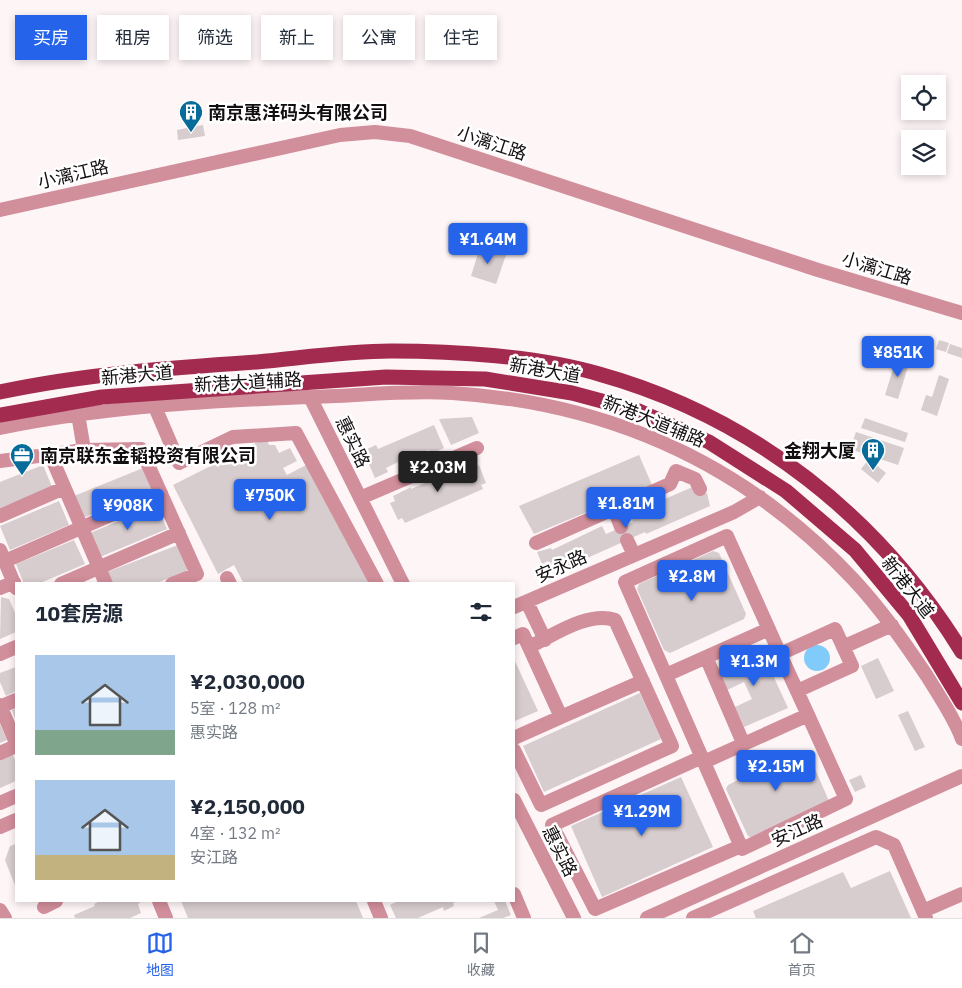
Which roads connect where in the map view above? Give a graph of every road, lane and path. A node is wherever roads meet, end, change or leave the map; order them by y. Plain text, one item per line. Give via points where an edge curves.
1 (0, 210) edge
2 (962, 313) edge
3 (0, 392) edge
4 (310, 397) junction
5 (155, 407) junction
6 (78, 414) junction
7 (0, 415) edge
8 (0, 428) edge
9 (477, 448) dead end
10 (84, 450) junction
11 (50, 454) junction
12 (0, 461) edge
13 (64, 488) junction
14 (700, 489) dead end
15 (161, 493) junction
16 (760, 497) junction
17 (360, 498) junction
18 (614, 509) junction
19 (0, 516) edge
20 (82, 528) junction
21 (179, 533) junction
22 (536, 543) dead end
23 (634, 555) junction
24 (2, 556) edge
25 (99, 567) junction
26 (65, 582) edge
27 (105, 582) edge
28 (177, 582) edge
29 (376, 582) edge
30 (403, 582) edge
31 (15, 585) edge
32 (0, 588) edge
33 (527, 602) junction
34 (515, 607) edge
35 (892, 625) junction
36 (769, 629) junction
37 (515, 638) edge
38 (545, 640) junction
39 (15, 647) edge
40 (529, 647) junction
41 (843, 647) junction
42 (962, 652) edge
43 (0, 654) edge
44 (780, 654) junction
45 (706, 657) junction
46 (666, 675) junction
47 (642, 680) junction
48 (797, 691) junction
49 (15, 700) edge
50 (962, 703) edge
51 (0, 706) edge
52 (808, 715) junction
53 (561, 717) junction
54 (515, 738) edge
55 (962, 739) edge
56 (15, 742) edge
57 (744, 744) junction
58 (15, 745) edge
59 (515, 752) edge
60 (0, 753) edge
61 (703, 760) junction
62 (962, 776) edge
63 (15, 796) edge
64 (515, 802) edge
65 (0, 803) edge
66 (15, 820) edge
67 (0, 827) edge
68 (741, 847) junction
69 (752, 871) junction
70 (962, 894) edge
71 (515, 896) edge
72 (159, 902) edge
73 (374, 902) edge
74 (0, 910) edge
75 (925, 914) edge
76 (5, 918) edge
77 (166, 918) edge
78 (381, 918) edge
79 (524, 918) edge
80 (574, 918) edge
81 (647, 918) edge
82 (693, 918) edge

1 - 2 street, 小漓江路 via 282,146 374,132 410,136 818,270
3 - 42 main road, 新港大道 via 48,382 139,371 389,351 515,358 597,373 659,393 705,414 789,464 834,498 876,540 937,611
4 - 5 street, 新港大道辅路
4 - 16 street, 新港大道辅路 via 381,392 522,399 575,411 645,434 698,458
4 - 17 street, 惠实路
5 - 6 street, 新港大道辅路
5 - 29 street via 179,464 233,436 296,433
6 - 8 street, 新港大道辅路
6 - 10 street
7 - 50 main road, 新港大道 via 102,396 386,377 486,379 572,392 638,411 709,442 786,492 854,550 909,615
9 - 17 street
10 - 11 street
10 - 15 street via 141,449
11 - 12 street
11 - 13 street
13 - 19 street
13 - 20 street
14 - 18 street via 695,479 676,471 670,484
15 - 20 street
15 - 21 street
16 - 23 street, 安永路 via 734,512
16 - 35 street, 新港大道辅路 via 828,552
17 - 30 street, 惠实路
18 - 22 street
18 - 23 street
20 - 24 street
20 - 25 street
21 - 25 street
21 - 28 street via 197,574
23 - 33 street, 安永路
24 - 31 street
25 - 26 street
25 - 27 street
31 - 32 street
33 - 34 street, 安永路
33 - 38 street
35 - 41 street
35 - 55 street, 新港大道辅路 via 937,691
36 - 44 street
36 - 45 street
36 - 46 street via 727,536 718,540 625,582
37 - 40 street via 523,634
38 - 40 street
38 - 47 street via 588,620 604,616 616,620
39 - 43 street
40 - 53 street
41 - 44 street via 835,629
41 - 48 street via 852,666
44 - 48 street
45 - 46 street
45 - 57 street
46 - 61 street
47 - 53 street
47 - 59 street via 672,746 541,805
48 - 52 street
49 - 51 street
51 - 56 street
52 - 57 street
52 - 68 street via 846,799
53 - 54 street
57 - 61 street
58 - 60 street
61 - 68 street
61 - 68 street via 552,825 595,909
62 - 69 street, 安江路
63 - 65 street
64 - 80 street, 惠实路
66 - 67 street
68 - 69 street
69 - 81 street, 安江路
70 - 75 street
71 - 79 street
72 - 77 street
73 - 78 street
74 - 76 street
75 - 82 street via 894,845 876,836

